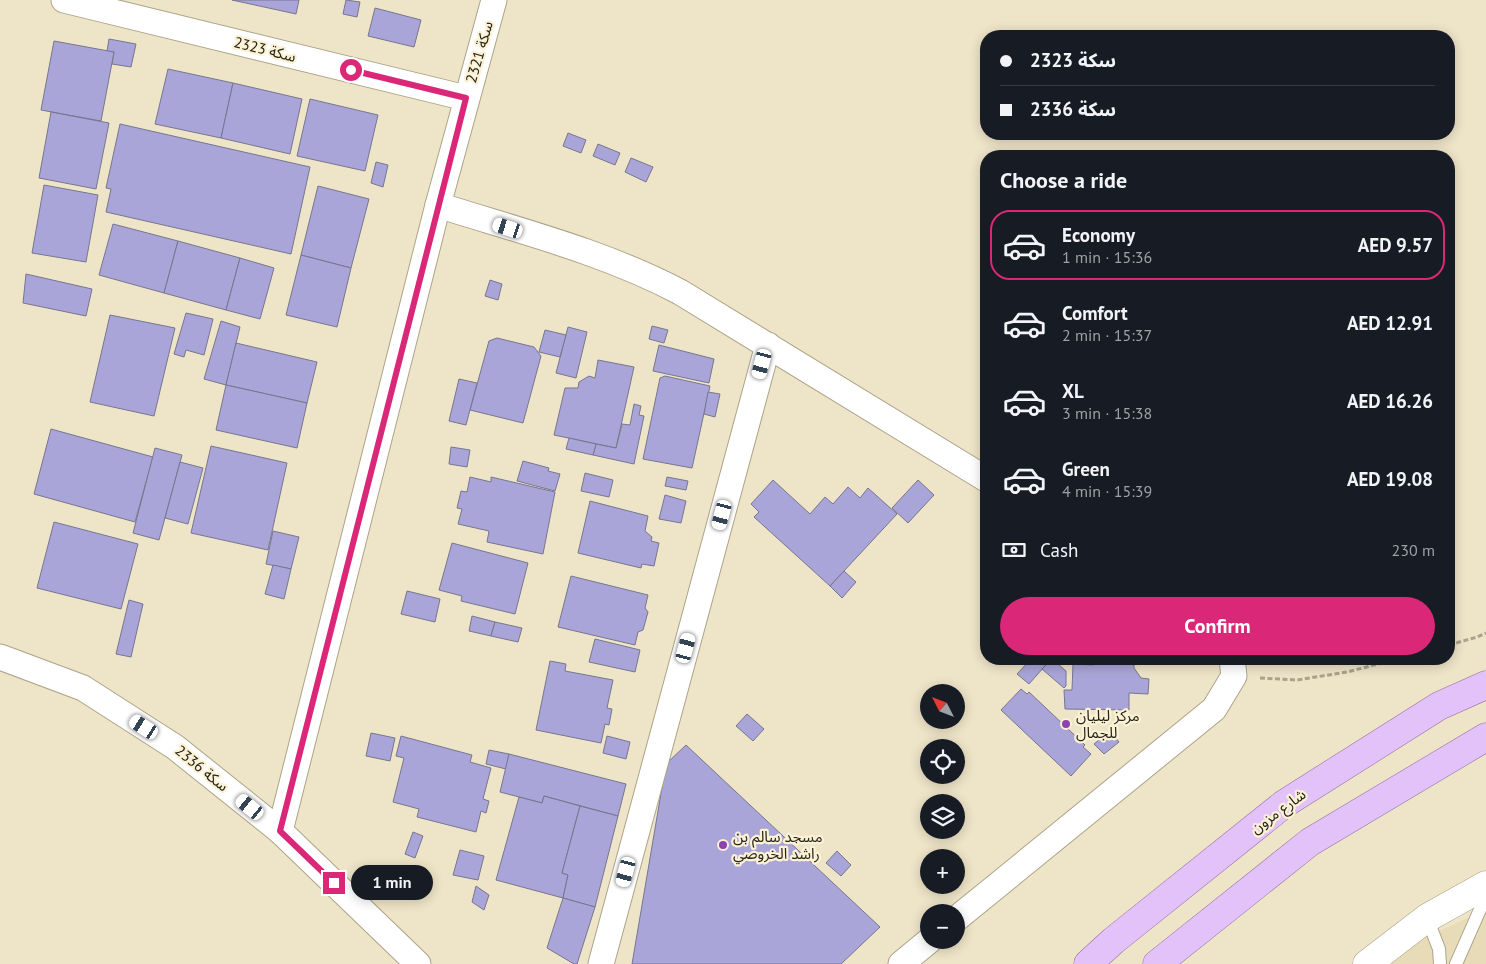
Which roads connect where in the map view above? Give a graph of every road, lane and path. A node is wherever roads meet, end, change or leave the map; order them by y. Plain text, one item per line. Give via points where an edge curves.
1 (64, 0) edge
2 (494, 0) edge
3 (466, 98) junction
4 (438, 206) junction
5 (768, 345) junction
6 (980, 475) edge
7 (1486, 633) edge
8 (1455, 643) edge
9 (0, 657) edge
10 (1374, 665) edge
11 (1233, 667) edge
12 (1486, 684) edge
13 (1486, 737) edge
14 (280, 831) junction
15 (1486, 885) edge
16 (1486, 896) edge
17 (965, 912) edge
18 (1427, 918) junction
19 (920, 948) edge
20 (418, 964) edge
21 (600, 964) edge
22 (901, 964) edge
23 (1088, 964) edge
24 (1157, 964) edge
25 (1367, 964) edge
26 (1440, 964) edge
27 (1456, 964) edge

1 - 3 street, سكة 2323
2 - 3 street, سكة 2321
3 - 4 street, سكة 2321
4 - 5 street via 647,274
4 - 14 street, سكة 2321
5 - 6 street
5 - 21 street
7 - 8 path
9 - 14 street, سكة 2336 via 83,688 175,746
10 - 11 path via 1297,680
11 - 17 street via 1214,709
12 - 23 main road, شارع مزون via 1438,706 1284,804
13 - 24 main road via 1310,842
14 - 20 street, سكة 2336
15 - 18 street
16 - 27 lane
18 - 25 street
18 - 26 lane via 1439,949
19 - 22 street

